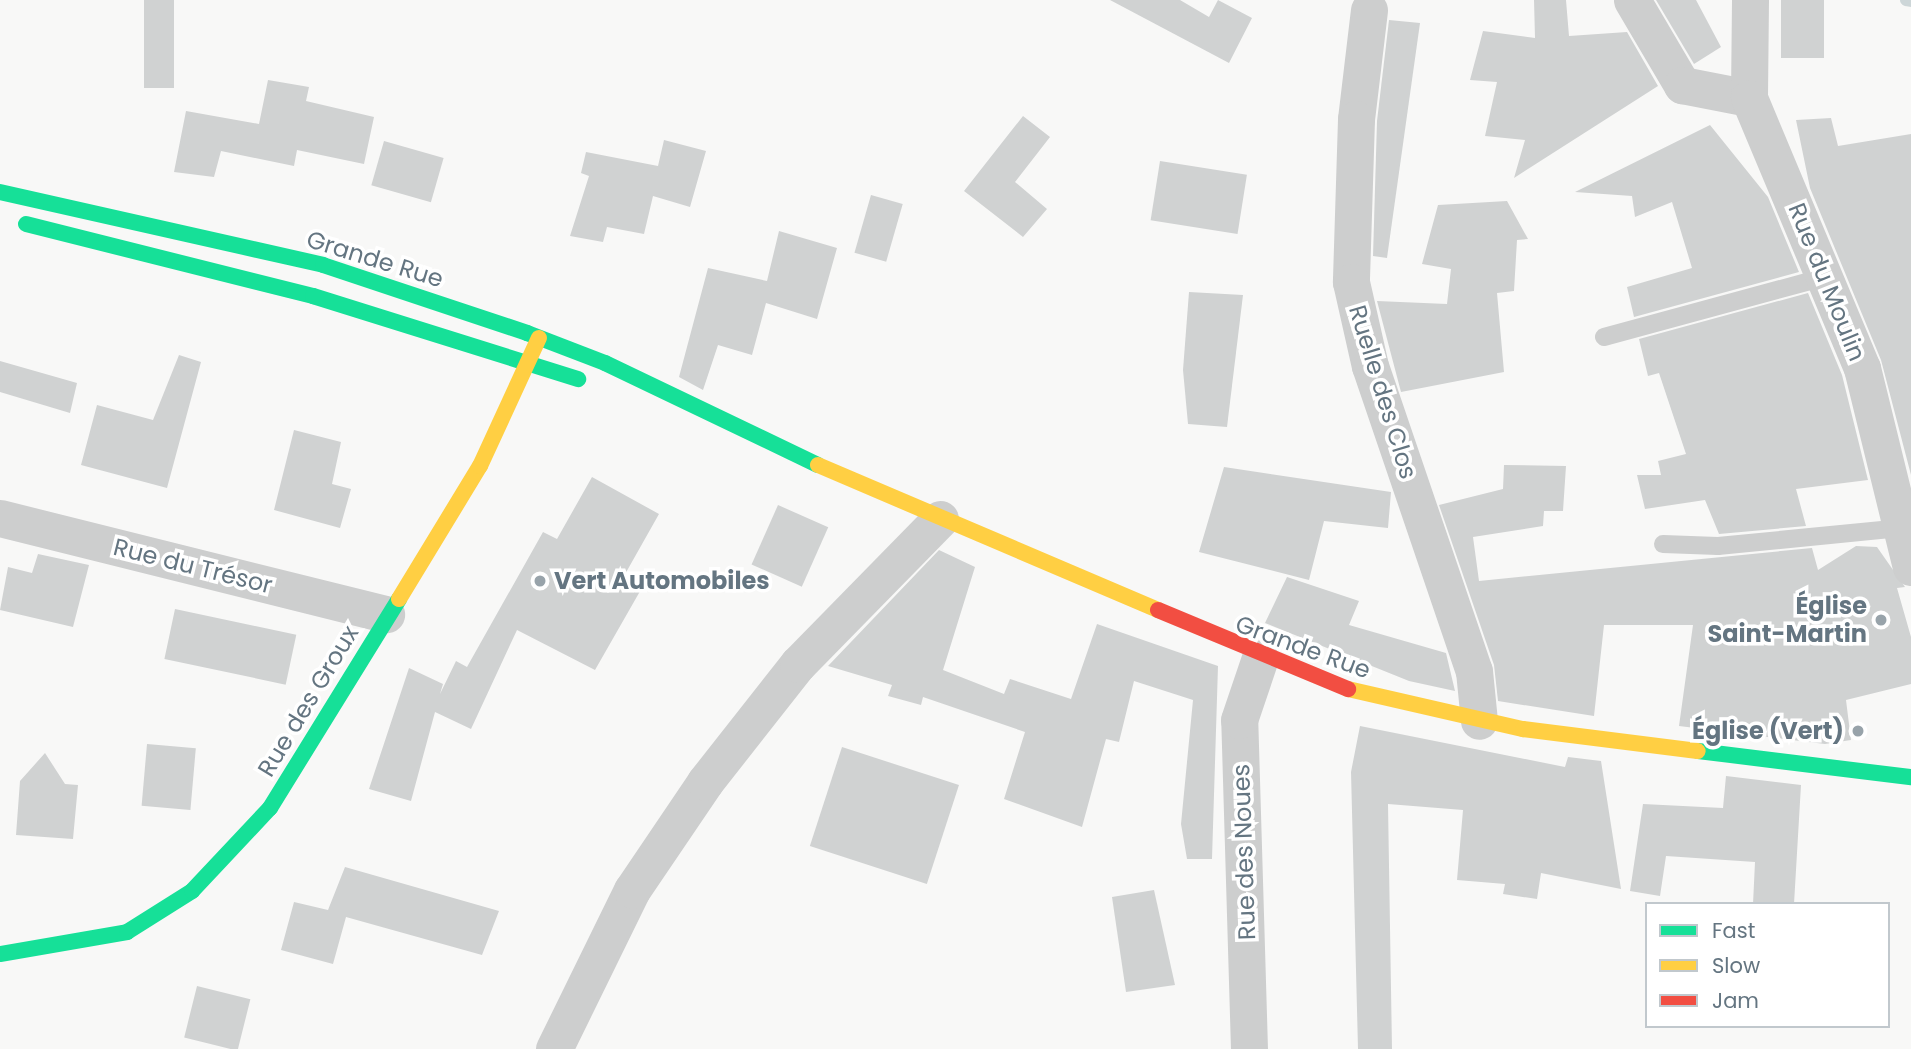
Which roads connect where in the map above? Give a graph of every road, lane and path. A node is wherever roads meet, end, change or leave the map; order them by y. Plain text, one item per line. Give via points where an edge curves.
1 (1632, 0) edge
2 (1750, 0) edge
3 (1369, 10) dead end
4 (1749, 98) junction
5 (0, 192) edge
6 (11, 220) dead end
7 (1825, 277) junction
8 (1604, 337) dead end
9 (540, 338) junction
10 (528, 362) junction
11 (598, 385) dead end
12 (622, 393) dead end
13 (719, 423) junction
14 (0, 518) edge
15 (940, 519) junction
16 (1900, 528) junction
17 (1662, 544) dead end
18 (1911, 567) edge
19 (386, 614) junction
20 (1260, 658) junction
21 (1479, 721) junction
22 (1911, 777) edge
23 (0, 954) edge
24 (554, 1049) edge
25 (1249, 1049) edge

1 - 4 street via 1682,85
2 - 4 street, Rue du Moulin
3 - 21 street, Ruelle des Clos via 1356,118 1351,282 1370,366 1474,671
4 - 7 street, Rue du Moulin
5 - 9 main road, Grande Rue via 323,265
6 - 10 main road via 313,296
7 - 8 lane
7 - 16 street, Rue du Moulin via 1862,368
9 - 10 main road, Rue des Groux
9 - 13 main road, Grande Rue
10 - 11 main road
10 - 19 main road, Rue des Groux via 480,466
12 - 13 main road, Grande Rue
13 - 15 main road, Grande Rue
14 - 19 street, Rue du Trésor
15 - 20 main road, Grande Rue
15 - 24 street via 798,664 705,782 632,890
16 - 17 lane via 1718,545
16 - 18 street, Rue du Moulin
19 - 23 main road, Rue des Groux via 270,808 192,891 127,932
20 - 21 main road, Grande Rue via 1338,687
20 - 25 street, Rue des Noues via 1240,720
21 - 22 main road, Grande Rue via 1712,757

